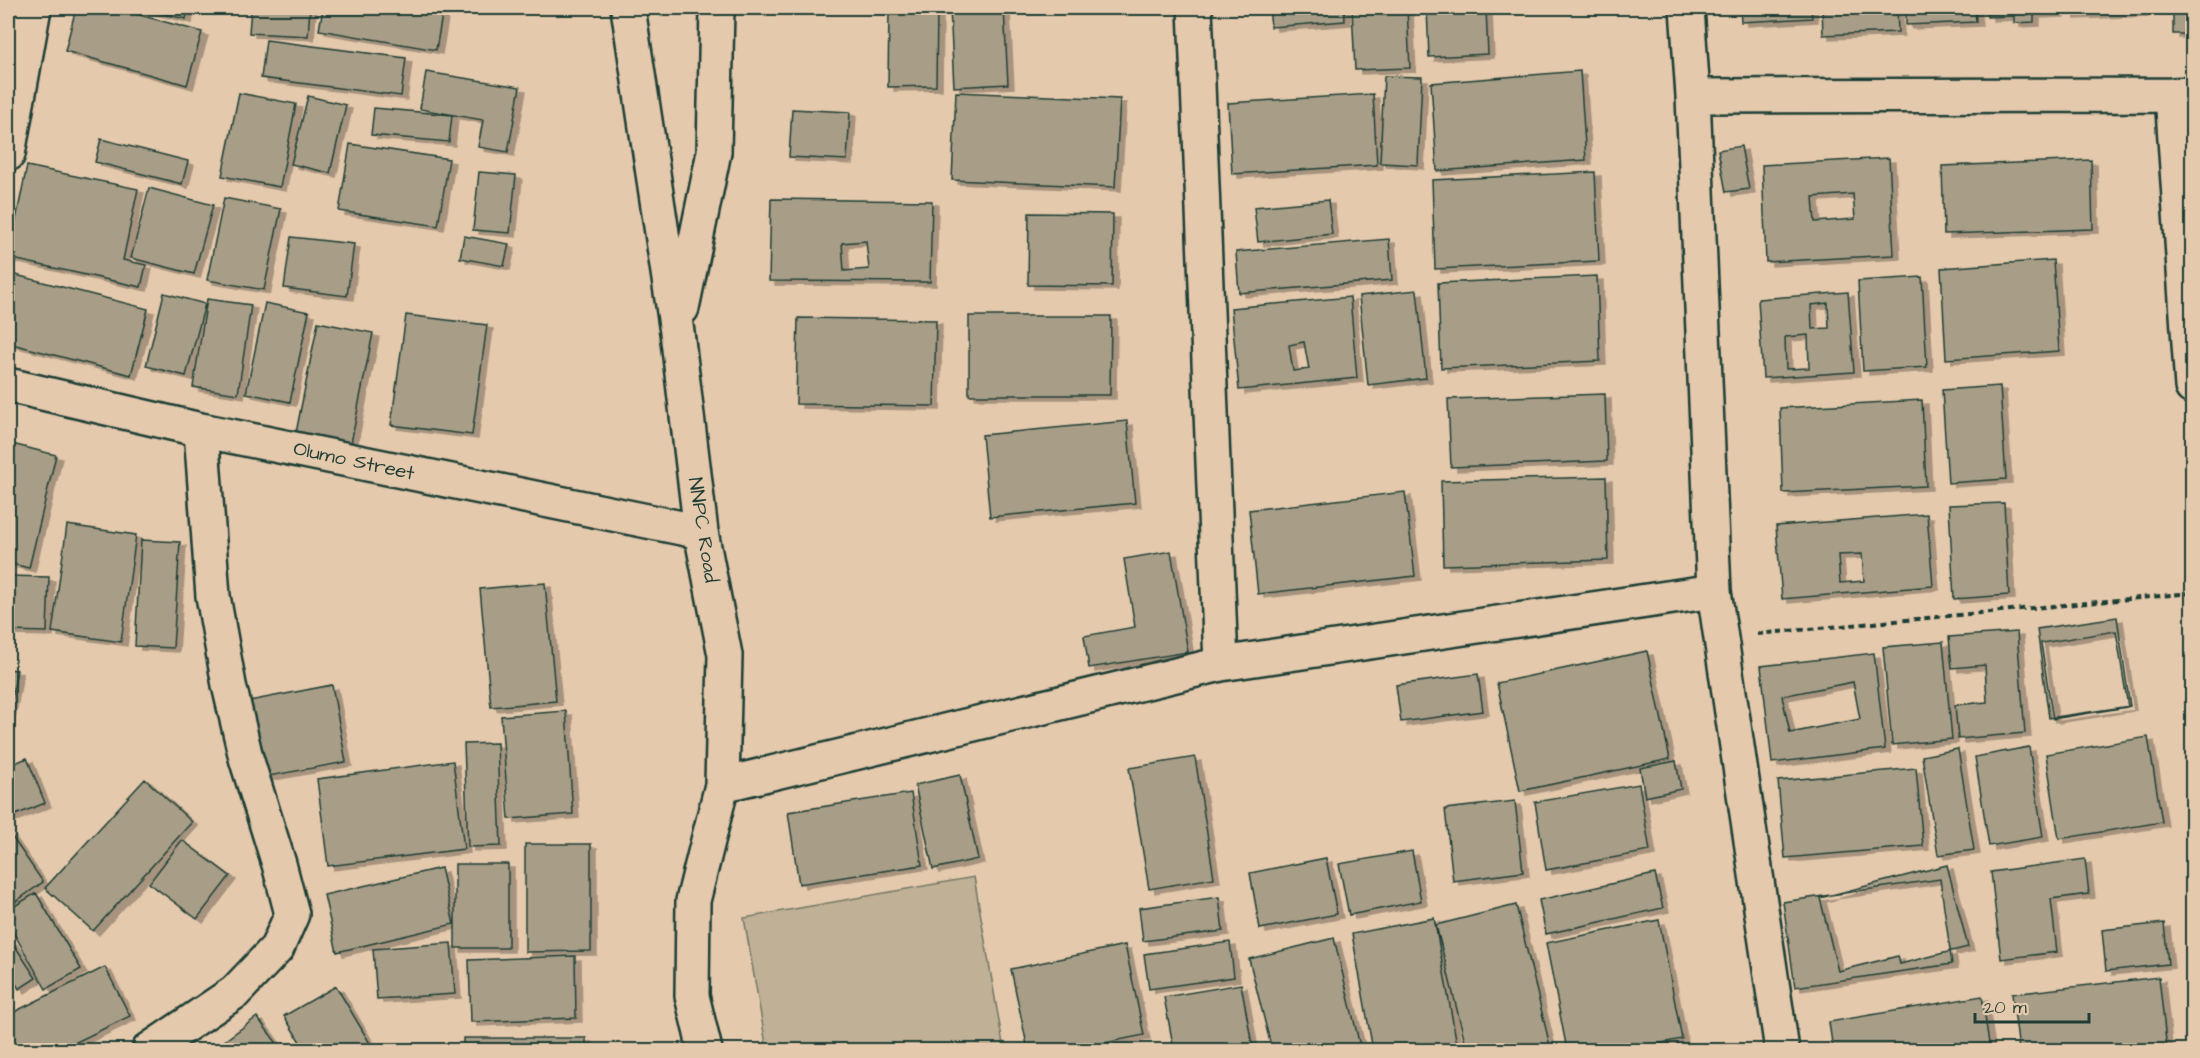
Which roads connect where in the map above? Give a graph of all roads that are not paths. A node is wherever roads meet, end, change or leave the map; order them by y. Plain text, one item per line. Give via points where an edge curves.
1 (34, 8) edge
2 (628, 8) edge
3 (717, 8) edge
4 (1195, 8) edge
5 (1687, 8) edge
6 (2182, 94) edge
7 (1693, 96) junction
8 (8, 154) edge
9 (677, 332) junction
10 (8, 385) edge
11 (2193, 387) edge
12 (201, 430) junction
13 (701, 532) junction
14 (1714, 591) junction
15 (1221, 664) junction
16 (722, 785) junction
17 (150, 1050) edge
18 (705, 1050) edge
19 (1782, 1050) edge

1 - 8 street
2 - 9 street, NNPC Road
3 - 9 street via 714,152
4 - 15 street
5 - 7 street
6 - 7 street
6 - 11 street
7 - 14 street
9 - 13 street, NNPC Road
10 - 12 street, Olumo Street
12 - 13 street, Olumo Street
12 - 17 street via 213,596 229,685 292,914 277,948 235,992
13 - 16 street, NNPC Road via 725,655
14 - 15 street
14 - 19 street
15 - 16 street
16 - 18 street, NNPC Road via 693,901 692,996

